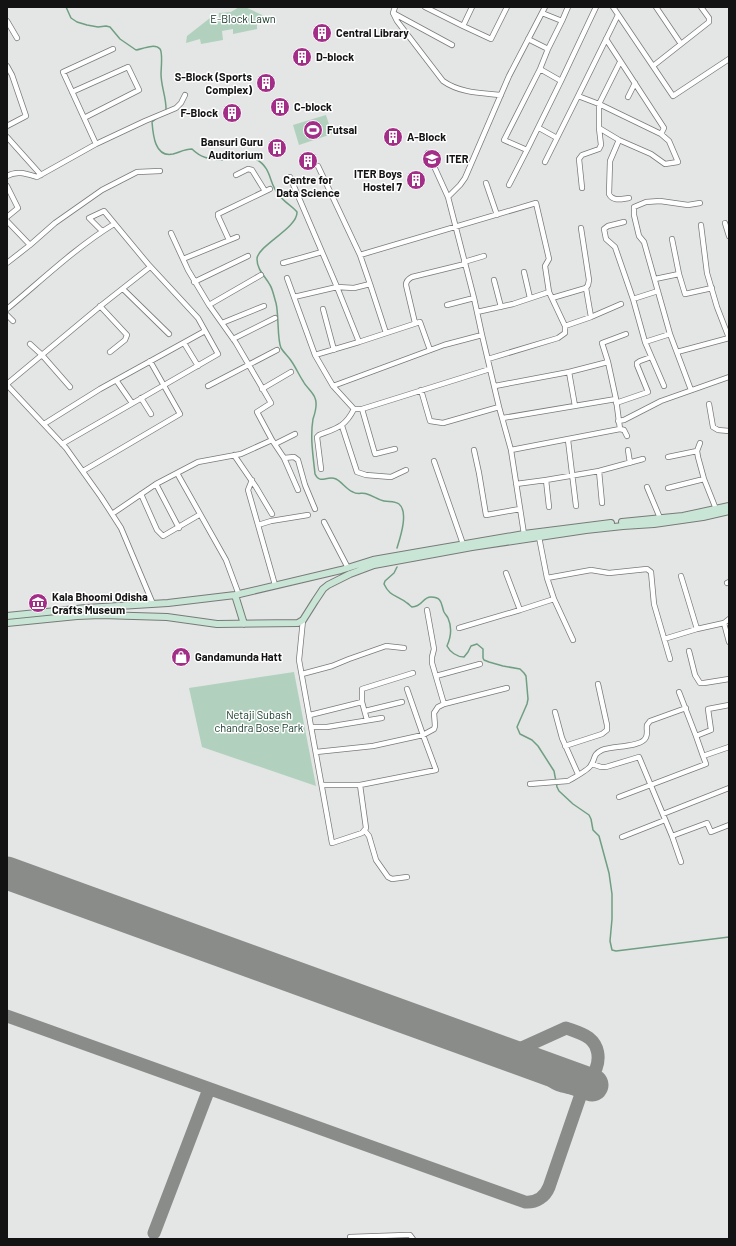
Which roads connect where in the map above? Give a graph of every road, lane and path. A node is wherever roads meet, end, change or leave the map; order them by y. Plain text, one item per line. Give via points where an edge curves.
1 (395, 7) edge
2 (425, 7) edge
3 (472, 7) edge
4 (507, 7) edge
5 (545, 7) edge
6 (568, 7) edge
7 (596, 7) edge
8 (613, 7) edge
9 (656, 7) edge
10 (701, 7) edge
11 (436, 9) edge
12 (393, 13) junction
13 (542, 13) junction
14 (618, 15) junction
15 (7, 21) edge
16 (562, 21) junction
17 (463, 26) junction
18 (17, 38) dead end
19 (606, 39) junction
20 (528, 40) junction
21 (681, 44) junction
22 (452, 45) dead end
23 (113, 49) dead end
24 (548, 49) junction
25 (729, 59) edge
26 (620, 62) junction
27 (7, 66) edge
28 (653, 66) junction
29 (540, 69) junction
30 (561, 81) junction
31 (635, 83) junction
32 (72, 92) junction
33 (185, 95) dead end
34 (501, 95) junction
35 (578, 96) junction
36 (628, 97) dead end
37 (599, 104) junction
38 (84, 118) junction
39 (7, 126) edge
40 (539, 128) junction
41 (599, 128) junction
42 (661, 134) junction
43 (7, 137) edge
44 (557, 138) junction
45 (620, 140) junction
46 (96, 144) junction
47 (527, 150) junction
48 (428, 154) dead end
49 (545, 162) dead end
50 (318, 166) dead end
51 (160, 171) dead end
52 (41, 175) junction
53 (236, 175) dead end
54 (7, 176) edge
55 (290, 177) dead end
56 (486, 183) dead end
57 (509, 185) dead end
58 (7, 186) edge
59 (582, 188) dead end
60 (270, 189) dead end
61 (265, 191) junction
62 (448, 197) junction
63 (629, 198) dead end
64 (700, 203) dead end
65 (496, 215) junction
66 (7, 217) edge
67 (7, 221) edge
68 (624, 222) dead end
69 (725, 223) dead end
70 (114, 224) junction
71 (701, 225) dead end
72 (455, 227) junction
73 (581, 228) dead end
74 (102, 231) junction
75 (171, 233) dead end
76 (729, 236) edge
77 (237, 237) dead end
78 (672, 239) dead end
79 (229, 240) junction
80 (30, 245) junction
81 (322, 252) junction
82 (360, 255) junction
83 (248, 256) dead end
84 (484, 256) dead end
85 (183, 259) junction
86 (7, 263) edge
87 (283, 263) dead end
88 (464, 263) junction
89 (150, 267) junction
90 (524, 272) dead end
91 (679, 274) junction
92 (261, 275) dead end
93 (287, 278) dead end
94 (655, 279) junction
95 (494, 280) dead end
96 (194, 282) junction
97 (370, 284) junction
98 (337, 287) junction
99 (123, 288) junction
100 (586, 288) junction
101 (712, 288) junction
102 (658, 291) junction
103 (549, 292) junction
104 (294, 298) junction
105 (474, 298) junction
106 (530, 298) junction
107 (552, 298) junction
108 (633, 299) junction
109 (621, 304) dead end
110 (209, 305) junction
111 (447, 305) dead end
112 (100, 306) junction
113 (264, 306) dead end
114 (501, 307) junction
115 (323, 309) dead end
116 (7, 310) edge
117 (477, 312) junction
118 (7, 315) edge
119 (591, 317) junction
120 (275, 318) dead end
121 (13, 321) dead end
122 (222, 323) junction
123 (415, 323) junction
124 (564, 326) junction
125 (205, 331) junction
126 (386, 333) junction
127 (169, 334) dead end
128 (626, 334) dead end
129 (670, 334) junction
130 (482, 335) junction
131 (729, 338) edge
132 (233, 339) junction
133 (359, 342) junction
134 (645, 342) junction
135 (184, 343) junction
136 (30, 344) dead end
137 (276, 350) dead end
138 (334, 350) junction
139 (430, 350) junction
140 (110, 352) dead end
141 (677, 352) junction
142 (42, 355) junction
143 (316, 355) junction
144 (651, 357) junction
145 (488, 359) junction
146 (150, 361) junction
147 (608, 362) junction
148 (248, 365) junction
149 (198, 366) junction
150 (490, 369) junction
151 (291, 372) dead end
152 (570, 372) junction
153 (729, 377) edge
154 (116, 380) junction
155 (7, 384) edge
156 (164, 386) junction
157 (208, 386) dead end
158 (333, 386) junction
159 (495, 386) junction
160 (664, 386) dead end
161 (70, 387) dead end
162 (262, 389) junction
163 (421, 390) junction
164 (691, 390) junction
165 (142, 398) junction
166 (616, 401) junction
167 (132, 403) junction
168 (708, 404) dead end
169 (574, 406) junction
170 (499, 407) junction
171 (354, 409) junction
172 (362, 409) junction
173 (151, 414) dead end
174 (503, 418) junction
175 (618, 421) junction
176 (44, 424) junction
177 (342, 426) junction
178 (620, 429) junction
179 (729, 431) edge
180 (295, 434) dead end
181 (627, 436) dead end
182 (568, 440) junction
183 (273, 442) junction
184 (700, 443) dead end
185 (62, 444) junction
186 (395, 449) dead end
187 (474, 450) dead end
188 (511, 450) junction
189 (628, 450) dead end
190 (697, 451) junction
191 (234, 455) junction
192 (284, 458) junction
193 (668, 458) dead end
194 (643, 459) dead end
195 (434, 461) dead end
196 (630, 463) junction
197 (321, 469) dead end
198 (406, 470) dead end
199 (83, 471) junction
200 (599, 471) junction
201 (176, 473) junction
202 (572, 476) junction
203 (704, 479) junction
204 (252, 480) junction
205 (546, 480) junction
206 (156, 484) junction
207 (516, 484) junction
208 (647, 487) dead end
209 (668, 488) dead end
210 (298, 490) dead end
211 (141, 494) junction
212 (602, 503) dead end
213 (576, 506) dead end
214 (729, 506) edge
215 (549, 507) dead end
216 (716, 508) junction
217 (315, 509) dead end
218 (520, 509) junction
219 (729, 511) edge
220 (112, 514) junction
221 (272, 514) dead end
222 (200, 515) junction
223 (308, 516) dead end
224 (660, 518) junction
225 (324, 522) dead end
226 (258, 525) junction
227 (178, 528) junction
228 (524, 534) junction
229 (539, 537) junction
230 (463, 544) junction
231 (348, 568) junction
232 (506, 573) dead end
233 (681, 576) dead end
234 (547, 578) junction
235 (275, 585) junction
236 (237, 595) junction
237 (554, 599) junction
238 (153, 604) junction
239 (426, 610) dead end
240 (520, 610) junction
241 (7, 616) edge
242 (729, 619) edge
243 (303, 620) junction
244 (7, 623) edge
245 (724, 623) junction
246 (244, 624) junction
247 (459, 628) dead end
248 (697, 629) junction
249 (664, 639) junction
250 (573, 640) dead end
251 (729, 642) edge
252 (404, 648) dead end
253 (689, 651) dead end
254 (670, 659) dead end
255 (480, 664) dead end
256 (414, 673) dead end
257 (302, 674) junction
258 (436, 676) junction
259 (729, 679) edge
260 (598, 684) dead end
261 (507, 688) dead end
262 (408, 689) dead end
263 (679, 692) dead end
264 (362, 702) junction
265 (402, 702) dead end
266 (444, 704) junction
267 (729, 705) edge
268 (686, 708) junction
269 (365, 711) junction
270 (555, 712) dead end
271 (310, 715) junction
272 (382, 718) dead end
273 (367, 720) junction
274 (312, 728) junction
275 (423, 735) junction
276 (696, 736) junction
277 (565, 746) junction
278 (729, 748) edge
279 (316, 752) junction
280 (703, 756) junction
281 (592, 764) junction
282 (578, 774) junction
283 (530, 784) dead end
284 (322, 785) junction
285 (360, 785) junction
286 (651, 785) junction
287 (729, 788) edge
288 (619, 797) dead end
289 (663, 814) junction
290 (665, 820) junction
291 (729, 825) edge
292 (365, 831) junction
293 (672, 836) junction
294 (622, 837) dead end
295 (681, 862) dead end
296 (407, 877) dead end
297 (350, 1237) dead end
298 (413, 1239) edge

1 - 12 street
2 - 11 street
3 - 17 street
4 - 17 street via 491,39
5 - 13 street
6 - 16 street
7 - 30 street
8 - 14 street
9 - 21 street
10 - 21 street via 709,22
11 - 17 street
12 - 22 street
12 - 34 street via 444,81 463,91
13 - 16 street
13 - 20 street
14 - 19 street
14 - 28 street
15 - 18 street
16 - 24 street
19 - 26 street
19 - 35 street
20 - 24 street
20 - 34 street
21 - 28 street
23 - 32 street via 63,72
24 - 29 street
25 - 28 street via 673,96
26 - 31 street
26 - 37 street
27 - 39 street via 26,116
29 - 30 street
29 - 47 street via 504,140
30 - 40 street
31 - 36 street
31 - 42 street via 664,128
32 - 38 street
32 - 38 street via 128,66 131,72 139,90
33 - 46 street via 174,110
34 - 62 street via 465,178
35 - 37 street
35 - 44 street
37 - 41 street
37 - 42 street
38 - 46 street
40 - 44 street
40 - 47 street
41 - 45 street
41 - 59 street via 599,149 582,155 579,159
42 - 45 street via 669,141 678,162 665,164 651,154
43 - 52 street
44 - 49 street
45 - 63 street via 610,161 608,192 614,199
46 - 52 street
47 - 57 street
48 - 62 street
50 - 82 street
51 - 80 street via 137,172 102,190 55,223
52 - 54 street via 37,177 23,172
53 - 61 street via 248,169 252,170
55 - 81 street
56 - 65 street
58 - 66 street via 18,208
60 - 61 street
61 - 79 street via 218,214
62 - 72 street
64 - 94 street via 688,205 660,201 646,202 634,207 639,236 644,242
65 - 72 street
65 - 103 street via 536,203 549,259 545,266
67 - 80 street
68 - 108 street via 608,226 604,232 607,241 614,247
69 - 76 street
70 - 74 street
70 - 74 street via 104,211 89,218
70 - 89 street
71 - 101 street via 707,273
72 - 82 street
72 - 88 street
73 - 100 street via 589,280
74 - 116 street via 66,258
75 - 85 street
77 - 79 street
78 - 91 street
79 - 85 street
80 - 86 street
81 - 87 street
81 - 98 street
82 - 97 street
83 - 96 street
84 - 88 street
85 - 96 street
88 - 105 street
88 - 123 street via 408,279 406,285
89 - 99 street
89 - 125 street via 198,318
90 - 106 street
91 - 94 street
91 - 101 street via 685,294
92 - 110 street
93 - 104 street
94 - 102 street
95 - 114 street
96 - 110 street
97 - 98 street via 354,288
97 - 126 street
98 - 104 street
98 - 133 street
99 - 112 street
99 - 127 street
100 - 107 street
100 - 119 street
101 - 131 street
102 - 108 street
102 - 129 street
103 - 106 street
103 - 107 street
104 - 143 street
105 - 111 street
105 - 117 street
106 - 114 street
107 - 124 street
108 - 134 street
109 - 119 street
110 - 122 street
112 - 140 street via 127,335 125,340
112 - 142 street
113 - 122 street
114 - 117 street
115 - 138 street
117 - 130 street
118 - 121 street
119 - 124 street
120 - 132 street
122 - 132 street
123 - 126 street
123 - 139 street via 420,322
124 - 145 street via 565,333 558,338
125 - 135 street
125 - 149 street via 218,354
126 - 133 street
128 - 147 street via 602,343
129 - 134 street
129 - 141 street
130 - 139 street
130 - 145 street
131 - 141 street
132 - 148 street
133 - 138 street
134 - 144 street
135 - 146 street
135 - 149 street
136 - 142 street
137 - 148 street
138 - 143 street
139 - 158 street
141 - 164 street
142 - 155 street
142 - 161 street
143 - 158 street
144 - 160 street
144 - 166 street via 637,363 648,392
145 - 150 street
146 - 154 street
146 - 156 street
147 - 152 street
147 - 166 street
148 - 157 street
148 - 162 street
149 - 156 street
150 - 159 street
150 - 163 street
151 - 162 street
152 - 159 street
152 - 169 street
153 - 164 street
154 - 167 street
154 - 176 street
155 - 176 street
156 - 165 street
156 - 199 street via 180,414
158 - 171 street
159 - 170 street
162 - 183 street via 271,403 257,412
163 - 170 street via 430,421 443,423
163 - 172 street
164 - 175 street
165 - 167 street
165 - 173 street
166 - 169 street
166 - 175 street
167 - 185 street
168 - 179 street via 713,427
169 - 174 street
170 - 174 street
171 - 172 street
171 - 177 street
172 - 186 street via 375,454
174 - 188 street
175 - 178 street
176 - 185 street
177 - 197 street via 317,437
177 - 198 street via 357,472 391,477
178 - 181 street via 624,430
178 - 182 street
180 - 183 street
182 - 188 street
182 - 202 street
183 - 191 street
183 - 192 street
184 - 190 street
185 - 199 street
187 - 218 street via 486,515
188 - 207 street
189 - 196 street
190 - 193 street
190 - 203 street
191 - 201 street via 198,462
191 - 204 street
192 - 210 street
192 - 217 street via 298,460
194 - 196 street
195 - 230 street
196 - 200 street
199 - 220 street
200 - 202 street
200 - 212 street
201 - 206 street
201 - 222 street
202 - 205 street
202 - 213 street
203 - 209 street
203 - 216 street
204 - 221 street
204 - 226 street via 248,490
205 - 207 street
205 - 215 street
206 - 211 street
206 - 227 street
207 - 218 street
208 - 224 street
211 - 220 street
211 - 227 street via 160,534 163,536
214 - 216 main road
216 - 224 main road via 683,516
218 - 228 street
219 - 229 main road via 654,524
220 - 238 street via 121,528
222 - 227 street
222 - 236 street via 226,560
223 - 226 street
224 - 228 main road
225 - 231 street
226 - 235 street
228 - 230 main road
229 - 234 street
229 - 243 main road via 374,565 328,585
230 - 231 main road via 372,560
231 - 235 main road
232 - 240 street
233 - 248 street
234 - 237 street
234 - 249 street via 591,570 609,573 648,570 651,572 654,604
235 - 236 main road
236 - 238 main road
236 - 246 main road
237 - 240 street
237 - 250 street
238 - 241 main road
239 - 258 street via 434,649 432,659
240 - 247 street
242 - 245 street
243 - 246 main road via 294,623
243 - 257 street via 299,660
244 - 246 main road via 101,615 168,617 217,624
245 - 248 street
245 - 251 street
248 - 249 street
249 - 254 street
252 - 257 street via 386,646
253 - 259 street via 695,675 700,683
255 - 258 street
256 - 264 street via 362,689
257 - 271 street
258 - 266 street
260 - 277 street via 607,730
261 - 266 street
262 - 275 street
263 - 268 street
264 - 269 street
264 - 271 street
265 - 269 street
266 - 275 street via 434,713 434,730
267 - 276 street via 708,709 711,730
268 - 276 street
268 - 281 street via 653,719 647,725 647,736 644,740 604,749 596,754
269 - 273 street
270 - 277 street
271 - 274 street
272 - 273 street
273 - 274 street
274 - 279 street
275 - 279 street via 373,746
275 - 285 street via 436,770
276 - 280 street
277 - 282 street
278 - 280 street
279 - 284 street
280 - 286 street via 706,764
281 - 282 street
281 - 286 street via 606,767 639,757
282 - 283 street via 568,780
284 - 285 street
284 - 292 street via 332,843
285 - 292 street
286 - 288 street
286 - 289 street
287 - 289 street
289 - 290 street
290 - 293 street
290 - 294 street
291 - 293 street via 711,832 707,823
292 - 296 street via 376,860 388,877
293 - 295 street
297 - 298 street via 410,1235

